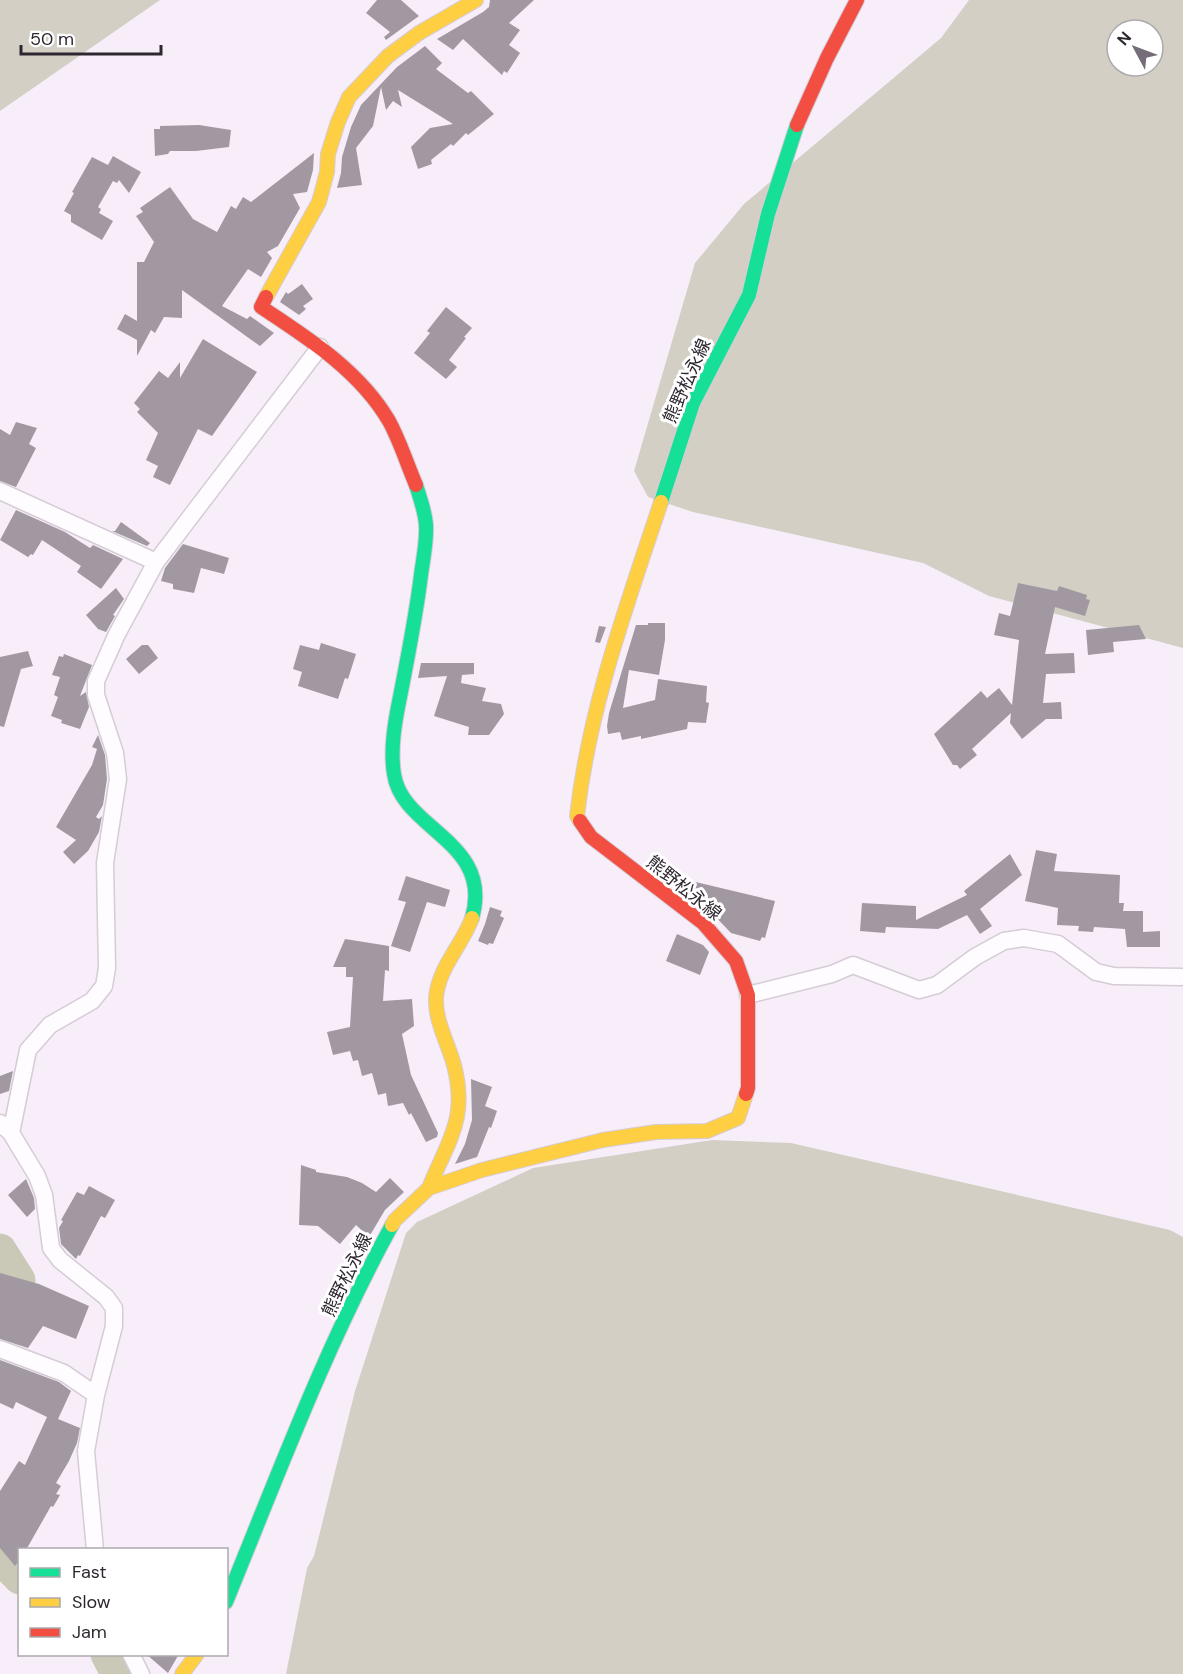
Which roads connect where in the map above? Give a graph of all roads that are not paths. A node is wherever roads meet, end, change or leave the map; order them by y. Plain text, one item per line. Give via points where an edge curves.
1 (476, 0) edge
2 (857, 0) edge
3 (320, 347) junction
4 (0, 491) edge
5 (156, 562) junction
6 (1183, 977) edge
7 (748, 995) junction
8 (5, 1128) edge
9 (429, 1188) junction
10 (0, 1349) edge
11 (96, 1395) junction
12 (95, 1548) edge
13 (228, 1597) edge
14 (132, 1656) edge
15 (196, 1656) edge
16 (141, 1674) edge
17 (182, 1674) edge

1 - 3 main road via 388,56 350,97 338,122 319,202 261,307
2 - 7 main road, 熊野松永線 via 796,128 768,214 749,295 693,403 595,710 580,790 578,816 591,837 703,923 736,961
3 - 5 street
3 - 9 main road via 361,382 389,420 420,496 426,531 393,745 394,778 408,802 454,847 472,874 477,894 472,920 437,989 437,1010 456,1073 459,1112
4 - 5 street
5 - 8 street via 96,681 96,695 115,753 118,779 105,863 104,986 92,1001 50,1025 28,1050
6 - 7 street via 1096,972 1058,944 1024,938 1004,941 938,985 919,990 853,964 832,974
7 - 9 main road, 熊野松永線 via 748,1088 738,1118 707,1131 656,1132 603,1140 482,1170
8 - 11 street via 37,1176 44,1195 51,1248 60,1260 106,1296 114,1308 114,1326
9 - 13 main road, 熊野松永線 via 395,1220 361,1282
10 - 11 street via 64,1373
11 - 12 street via 86,1451
14 - 16 street
15 - 17 main road

